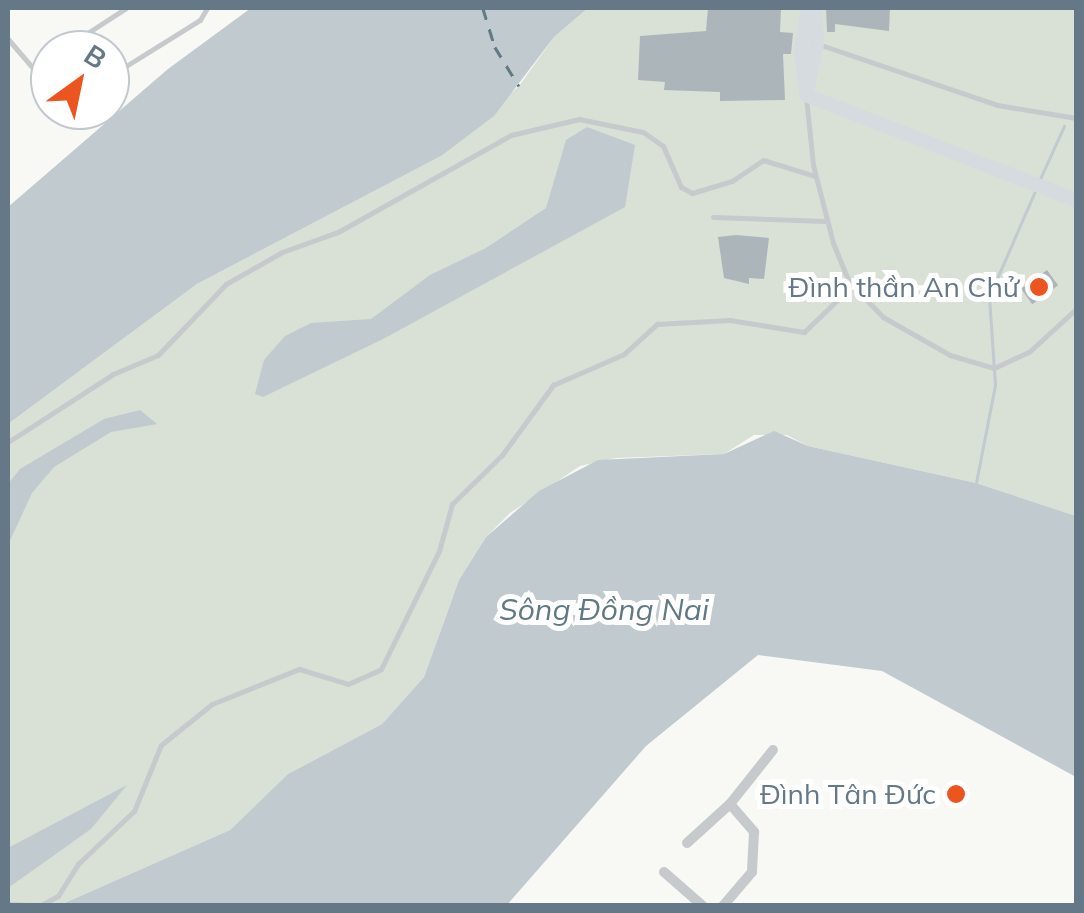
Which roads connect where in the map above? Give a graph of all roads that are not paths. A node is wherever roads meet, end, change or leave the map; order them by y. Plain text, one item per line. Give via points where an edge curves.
1 (126, 8) edge
2 (206, 8) edge
3 (811, 8) edge
4 (92, 30) edge
5 (8, 39) edge
6 (809, 43) junction
7 (130, 64) edge
8 (30, 65) edge
9 (806, 94) junction
10 (1076, 118) edge
11 (815, 176) junction
12 (1076, 200) edge
13 (713, 217) dead end
14 (826, 221) junction
15 (852, 286) junction
16 (1076, 309) edge
17 (8, 442) edge
18 (774, 750) dead end
19 (730, 804) junction
20 (688, 843) dead end
21 (664, 872) dead end
22 (8, 904) edge
23 (703, 906) edge
24 (723, 906) edge

1 - 4 lane
2 - 7 lane via 200,20
3 - 6 street
5 - 8 lane
6 - 9 street
6 - 10 lane via 997,106
9 - 11 lane
9 - 12 street
11 - 14 lane
11 - 17 lane via 763,160 724,184 692,193 678,183 663,146 643,132 580,119 511,134 338,232 282,252 226,284 158,355 113,374
13 - 14 lane
14 - 15 lane
15 - 16 lane via 911,336 988,368 1037,346
15 - 22 lane via 804,332 730,320 657,324 624,354 554,385 502,455 452,504 436,558 381,670 348,684 299,669 212,704 161,745 134,811 79,863 54,900
18 - 19 street
19 - 20 street
19 - 24 street via 754,832 754,867
21 - 23 street

